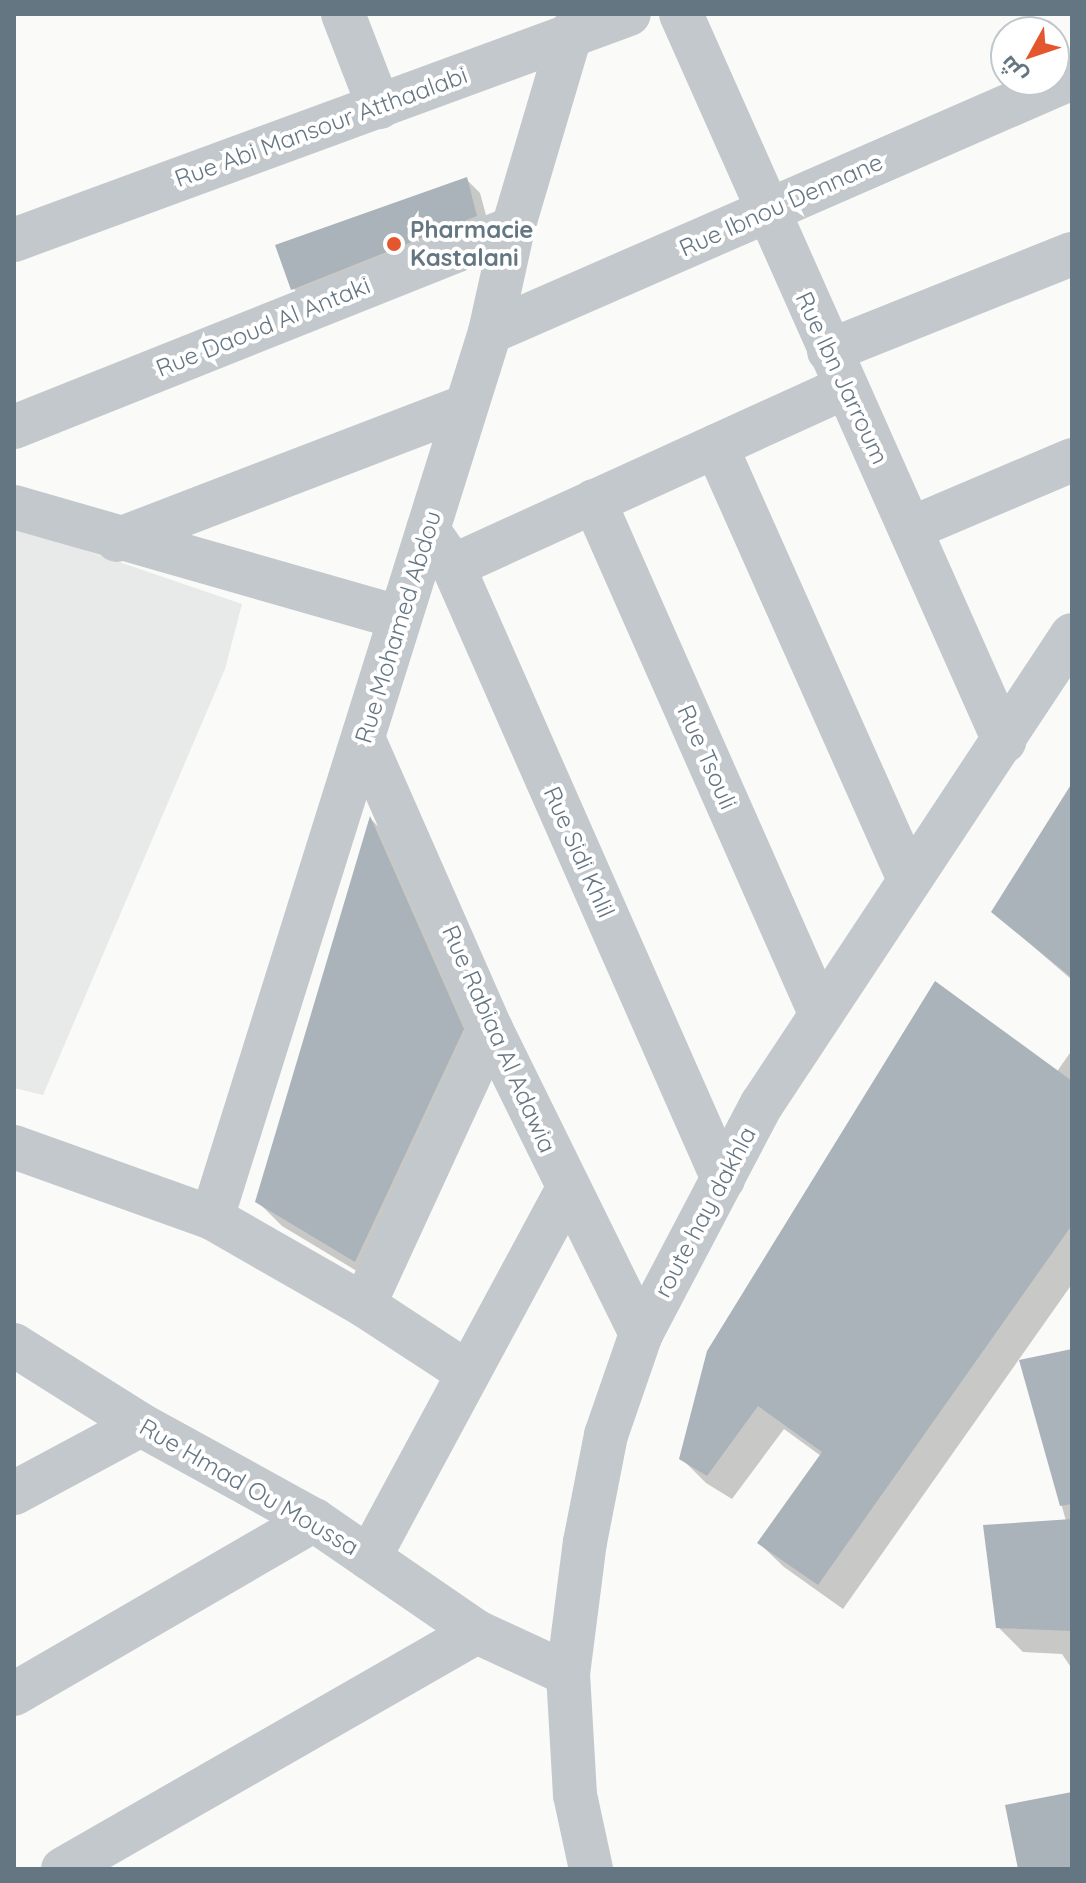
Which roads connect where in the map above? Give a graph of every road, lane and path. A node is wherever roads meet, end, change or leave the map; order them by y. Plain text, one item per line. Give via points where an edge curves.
1 (343, 14) edge
2 (629, 14) edge
3 (681, 14) edge
4 (571, 32) junction
5 (1072, 78) edge
6 (379, 107) junction
7 (767, 211) junction
8 (513, 228) junction
9 (14, 240) edge
10 (1072, 254) edge
11 (490, 332) junction
12 (837, 369) junction
13 (464, 407) junction
14 (14, 427) edge
15 (716, 446) junction
16 (1072, 460) edge
17 (594, 501) junction
18 (14, 507) edge
19 (912, 528) junction
20 (428, 530) junction
21 (117, 540) junction
22 (453, 566) junction
23 (397, 617) junction
24 (1072, 635) edge
25 (364, 740) junction
26 (1004, 741) junction
27 (909, 879) junction
28 (820, 1013) junction
29 (491, 1029) junction
30 (14, 1147) edge
31 (723, 1179) junction
32 (568, 1188) junction
33 (212, 1218) junction
34 (364, 1305) junction
35 (641, 1334) junction
36 (14, 1345) edge
37 (468, 1373) junction
38 (141, 1425) junction
39 (14, 1493) edge
40 (314, 1520) junction
41 (369, 1558) junction
42 (477, 1632) junction
43 (568, 1674) junction
44 (14, 1694) edge
45 (63, 1869) edge
46 (591, 1869) edge

1 - 6 street
2 - 4 street, Rue Abi Mansour Atthaalabi
3 - 7 street, Rue Ibn Jarroum
4 - 6 street, Rue Abi Mansour Atthaalabi
4 - 8 street, Rue Mohamed Abdou
5 - 7 street, Rue Ibnou Dennane
6 - 9 street, Rue Abi Mansour Atthaalabi
7 - 11 street, Rue Ibnou Dennane
7 - 12 street, Rue Ibn Jarroum
8 - 11 street, Rue Mohamed Abdou
8 - 14 street, Rue Daoud Al Antaki
10 - 12 street
11 - 13 street, Rue Mohamed Abdou
12 - 15 street
12 - 19 street, Rue Ibn Jarroum
13 - 20 street, Rue Mohamed Abdou
13 - 21 street
15 - 17 street
15 - 27 street
16 - 19 street
17 - 22 street
17 - 28 street, Rue Tsouli
18 - 21 street
19 - 26 street, Rue Ibn Jarroum
20 - 22 street, Rue Sidi Khlil
20 - 23 street, Rue Mohamed Abdou
21 - 23 street
22 - 31 street, Rue Sidi Khlil
23 - 25 street, Rue Mohamed Abdou
24 - 26 street, route hay dakhla
25 - 29 street, Rue Rabiaa Al Adawia
25 - 33 street, Rue Mohamed Abdou
26 - 27 street, route hay dakhla
27 - 28 street, route hay dakhla
28 - 31 street, route hay dakhla
29 - 32 street, Rue Rabiaa Al Adawia
29 - 34 street
30 - 33 street
31 - 35 street, route hay dakhla
32 - 35 street, Rue Rabiaa Al Adawia
32 - 37 street
33 - 34 street
34 - 37 street
35 - 43 street, route hay dakhla via 606,1435
36 - 38 street, Rue Hmad Ou Moussa
37 - 41 street
38 - 39 street
38 - 40 street, Rue Hmad Ou Moussa
40 - 41 street, Rue Hmad Ou Moussa
40 - 44 street
41 - 42 street, Rue Hmad Ou Moussa
42 - 43 street, Rue Hmad Ou Moussa
42 - 45 street
43 - 46 street, route hay dakhla via 575,1795

